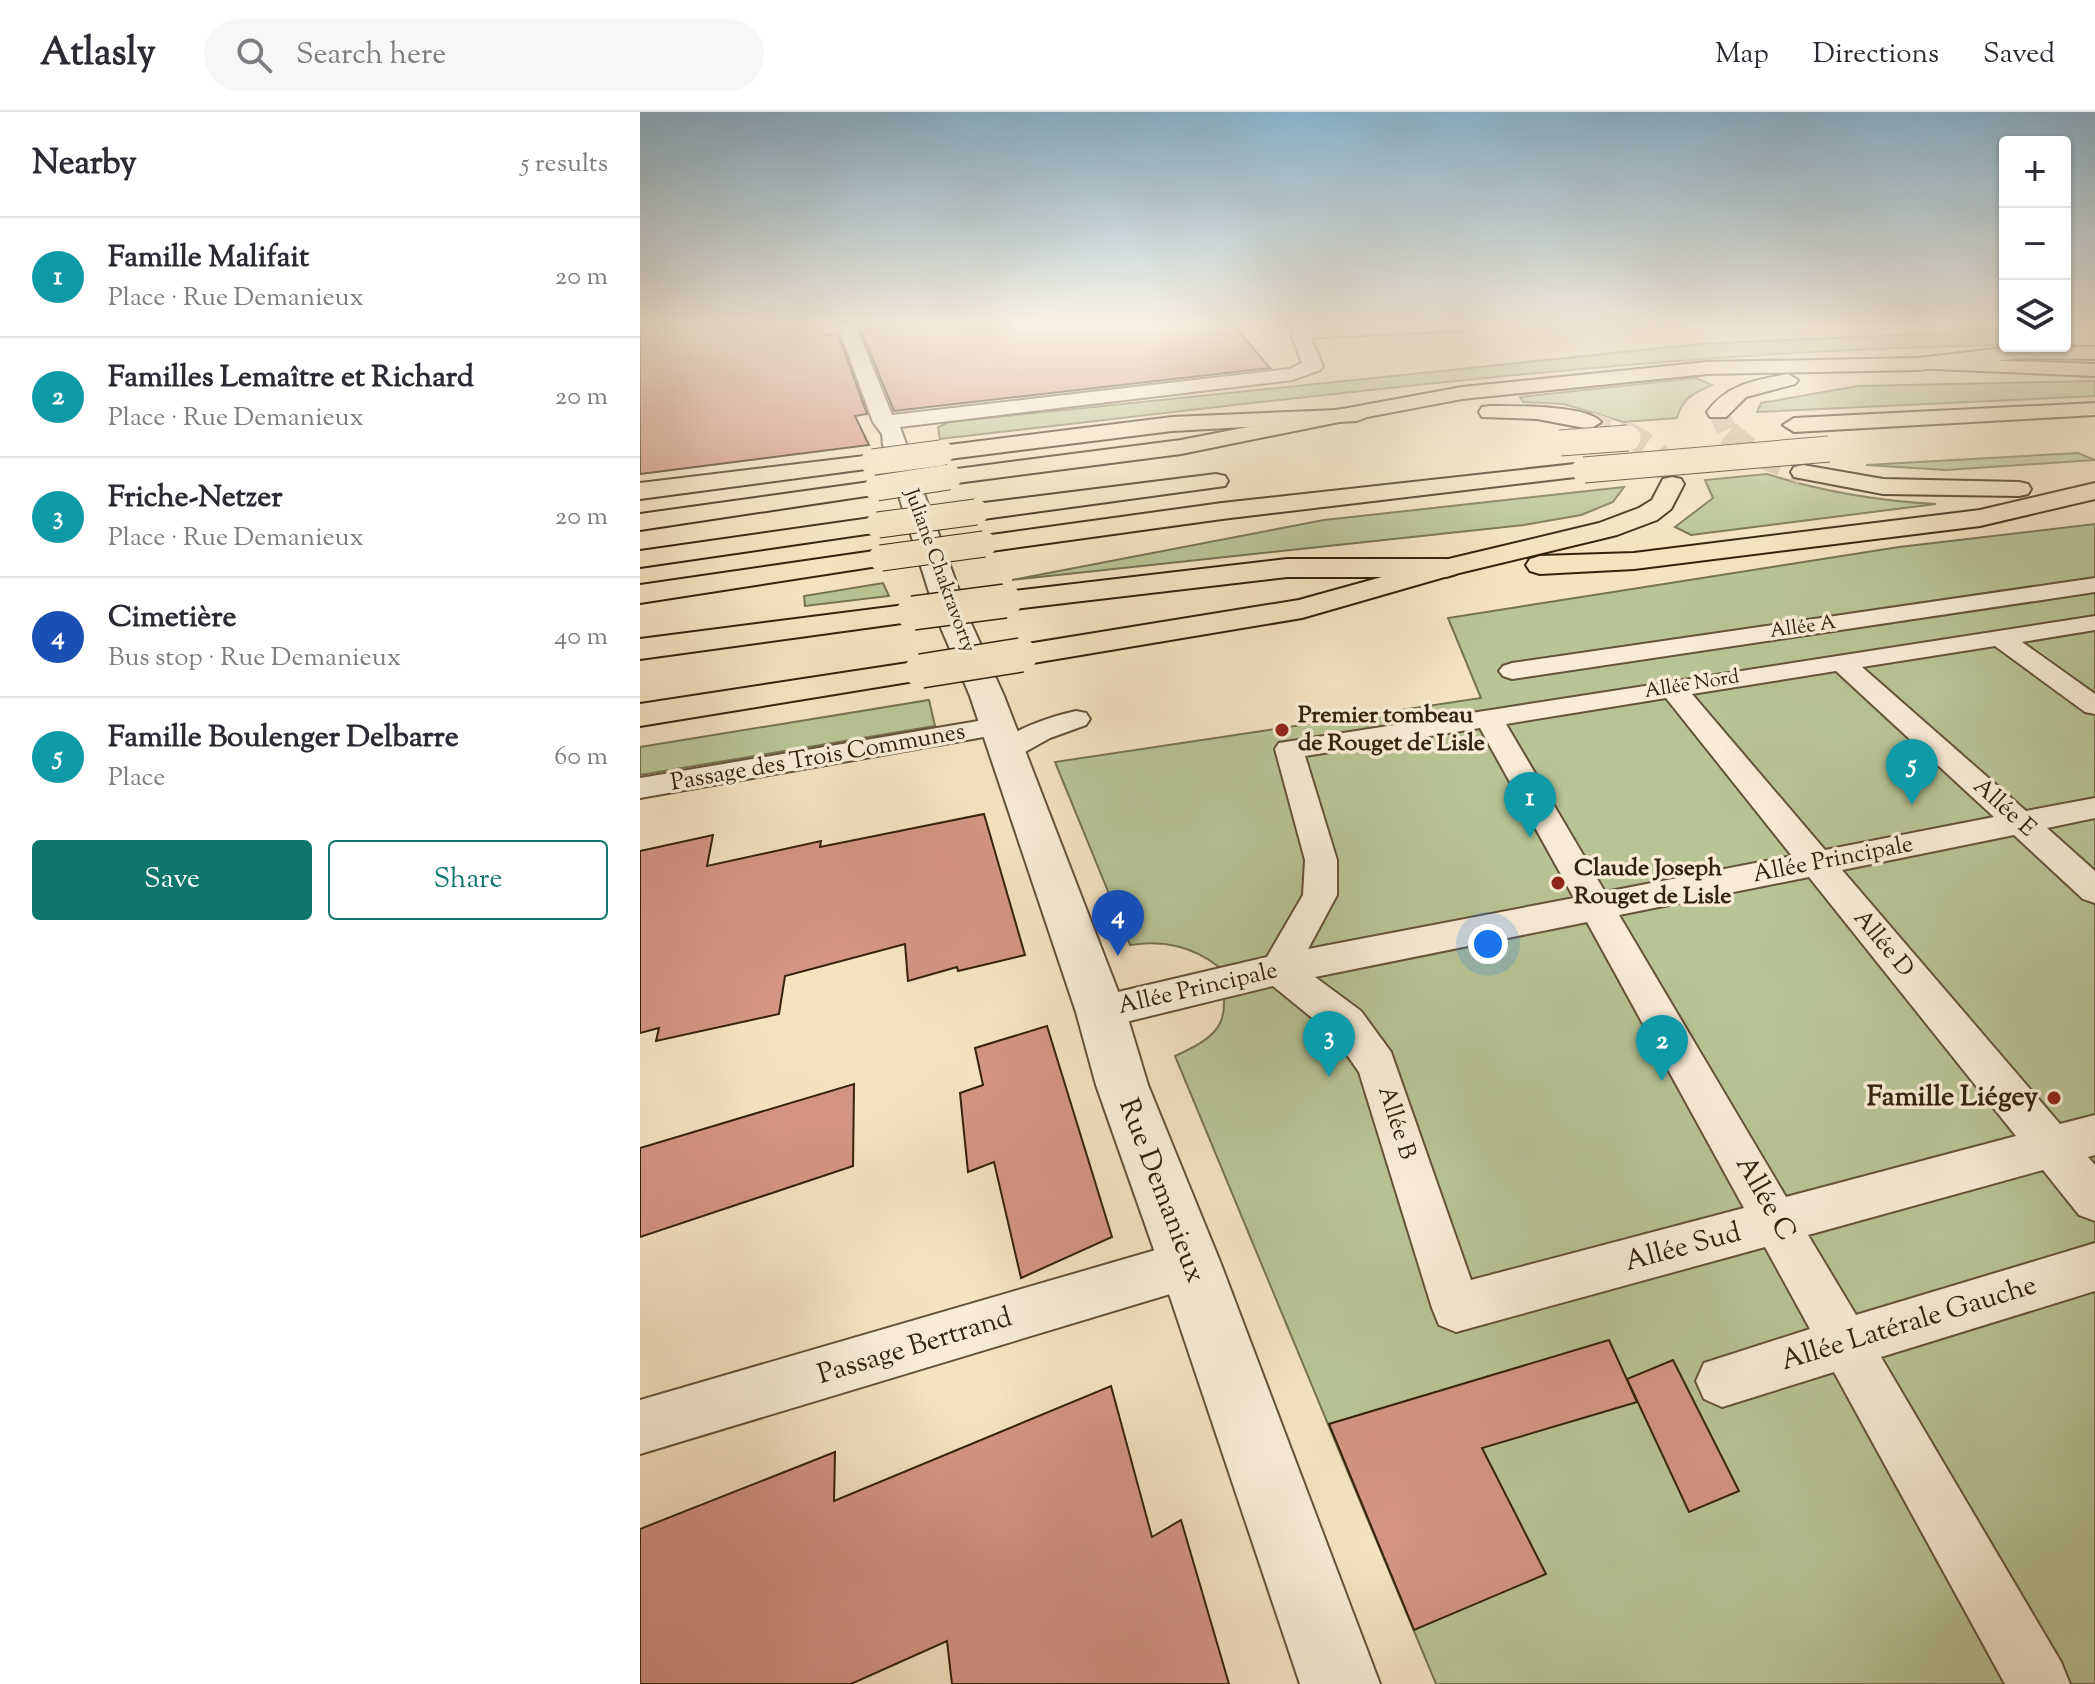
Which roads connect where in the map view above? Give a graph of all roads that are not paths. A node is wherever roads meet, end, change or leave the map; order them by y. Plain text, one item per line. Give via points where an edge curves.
1 (870, 399) edge
2 (1142, 399) edge
3 (1427, 399) edge
4 (1730, 399) edge
5 (2095, 409) edge
6 (1341, 415) junction
7 (1590, 422) tunnel mouth
8 (1786, 425) tunnel mouth
9 (1701, 432) dead end
10 (1654, 436) tunnel mouth
11 (884, 443) junction
12 (1550, 444) dead end
13 (1859, 447) dead end
14 (945, 465) junction
15 (1803, 472) tunnel mouth
16 (1239, 478) dead end
17 (1672, 484) dead end
18 (2095, 490) edge
19 (640, 491) edge
20 (640, 522) edge
21 (640, 559) edge
22 (1446, 568) junction
23 (2095, 585) edge
24 (640, 594) edge
25 (2095, 623) edge
26 (2000, 638) junction
27 (640, 649) edge
28 (1841, 662) junction
29 (1512, 671) dead end
30 (1672, 688) junction
31 (2095, 706) edge
32 (640, 715) edge
33 (1488, 717) junction
34 (1076, 719) dead end
35 (996, 725) junction
36 (640, 788) edge
37 (2095, 808) edge
38 (2021, 823) junction
39 (1816, 863) junction
40 (2095, 890) edge
41 (1597, 908) junction
42 (1279, 970) junction
43 (1101, 1012) junction
44 (2095, 1135) edge
45 (2052, 1147) junction
46 (2095, 1199) edge
47 (1779, 1223) junction
48 (1190, 1264) junction
49 (2095, 1267) edge
50 (1456, 1308) joint
51 (1847, 1344) junction
52 (1722, 1381) dead end
53 (640, 1427) edge
54 (1340, 1684) edge
55 (2039, 1684) edge

1 - 11 street, Juliane Chakravorty
2 - 11 street
3 - 6 main road
4 - 9 main road via 1723,403 1725,421
5 - 8 main road
6 - 7 main road via 1513,412
6 - 14 main road via 1181,447
10 - 12 main road, bridge
11 - 14 main road, bridge
11 - 19 main road
11 - 35 street, Juliane Chakravorty
13 - 24 main road, bridge via 1584,470 1237,509
14 - 20 main road, bridge via 877,488
15 - 18 main road via 1904,489
16 - 21 main road, bridge
17 - 22 main road via 1662,504 1631,521
18 - 22 main road via 1980,518 1634,561
22 - 27 main road, bridge via 1287,568
22 - 32 main road, bridge via 1302,609
23 - 29 lane, Allée A
25 - 26 lane, Allée Nord
26 - 28 lane, Allée Nord
26 - 31 lane
28 - 30 lane, Allée Nord
28 - 38 lane, Allée E
30 - 33 lane, Allée Nord
30 - 39 lane, Allée D
33 - 41 lane, Allée C
33 - 42 lane, Allée Nord via 1289,749 1321,860 1320,895
34 - 35 lane, Passage des Trois Communes via 1040,732
35 - 36 lane, Passage des Trois Communes
35 - 43 street, Rue Demanieux
37 - 38 lane, Allée Principale
38 - 39 lane, Allée Principale
38 - 40 lane, Allée E
39 - 41 lane, Allée Principale
39 - 45 lane, Allée D
41 - 42 lane, Allée Principale
41 - 47 lane, Allée C
42 - 43 lane, Allée Principale
42 - 50 lane, Allée B via 1347,1023 1377,1065
43 - 48 street, Rue Demanieux via 1122,1085
44 - 45 lane, Allée Sud
45 - 46 lane, Allée D
45 - 47 lane, Allée Sud
47 - 50 lane, Allée Sud
47 - 51 lane, Allée C
48 - 53 lane, Passage Bertrand
48 - 54 street, Rue Demanieux
49 - 51 lane, Allée Latérale Gauche
51 - 52 lane, Allée Latérale Gauche
51 - 55 lane, Allée C

